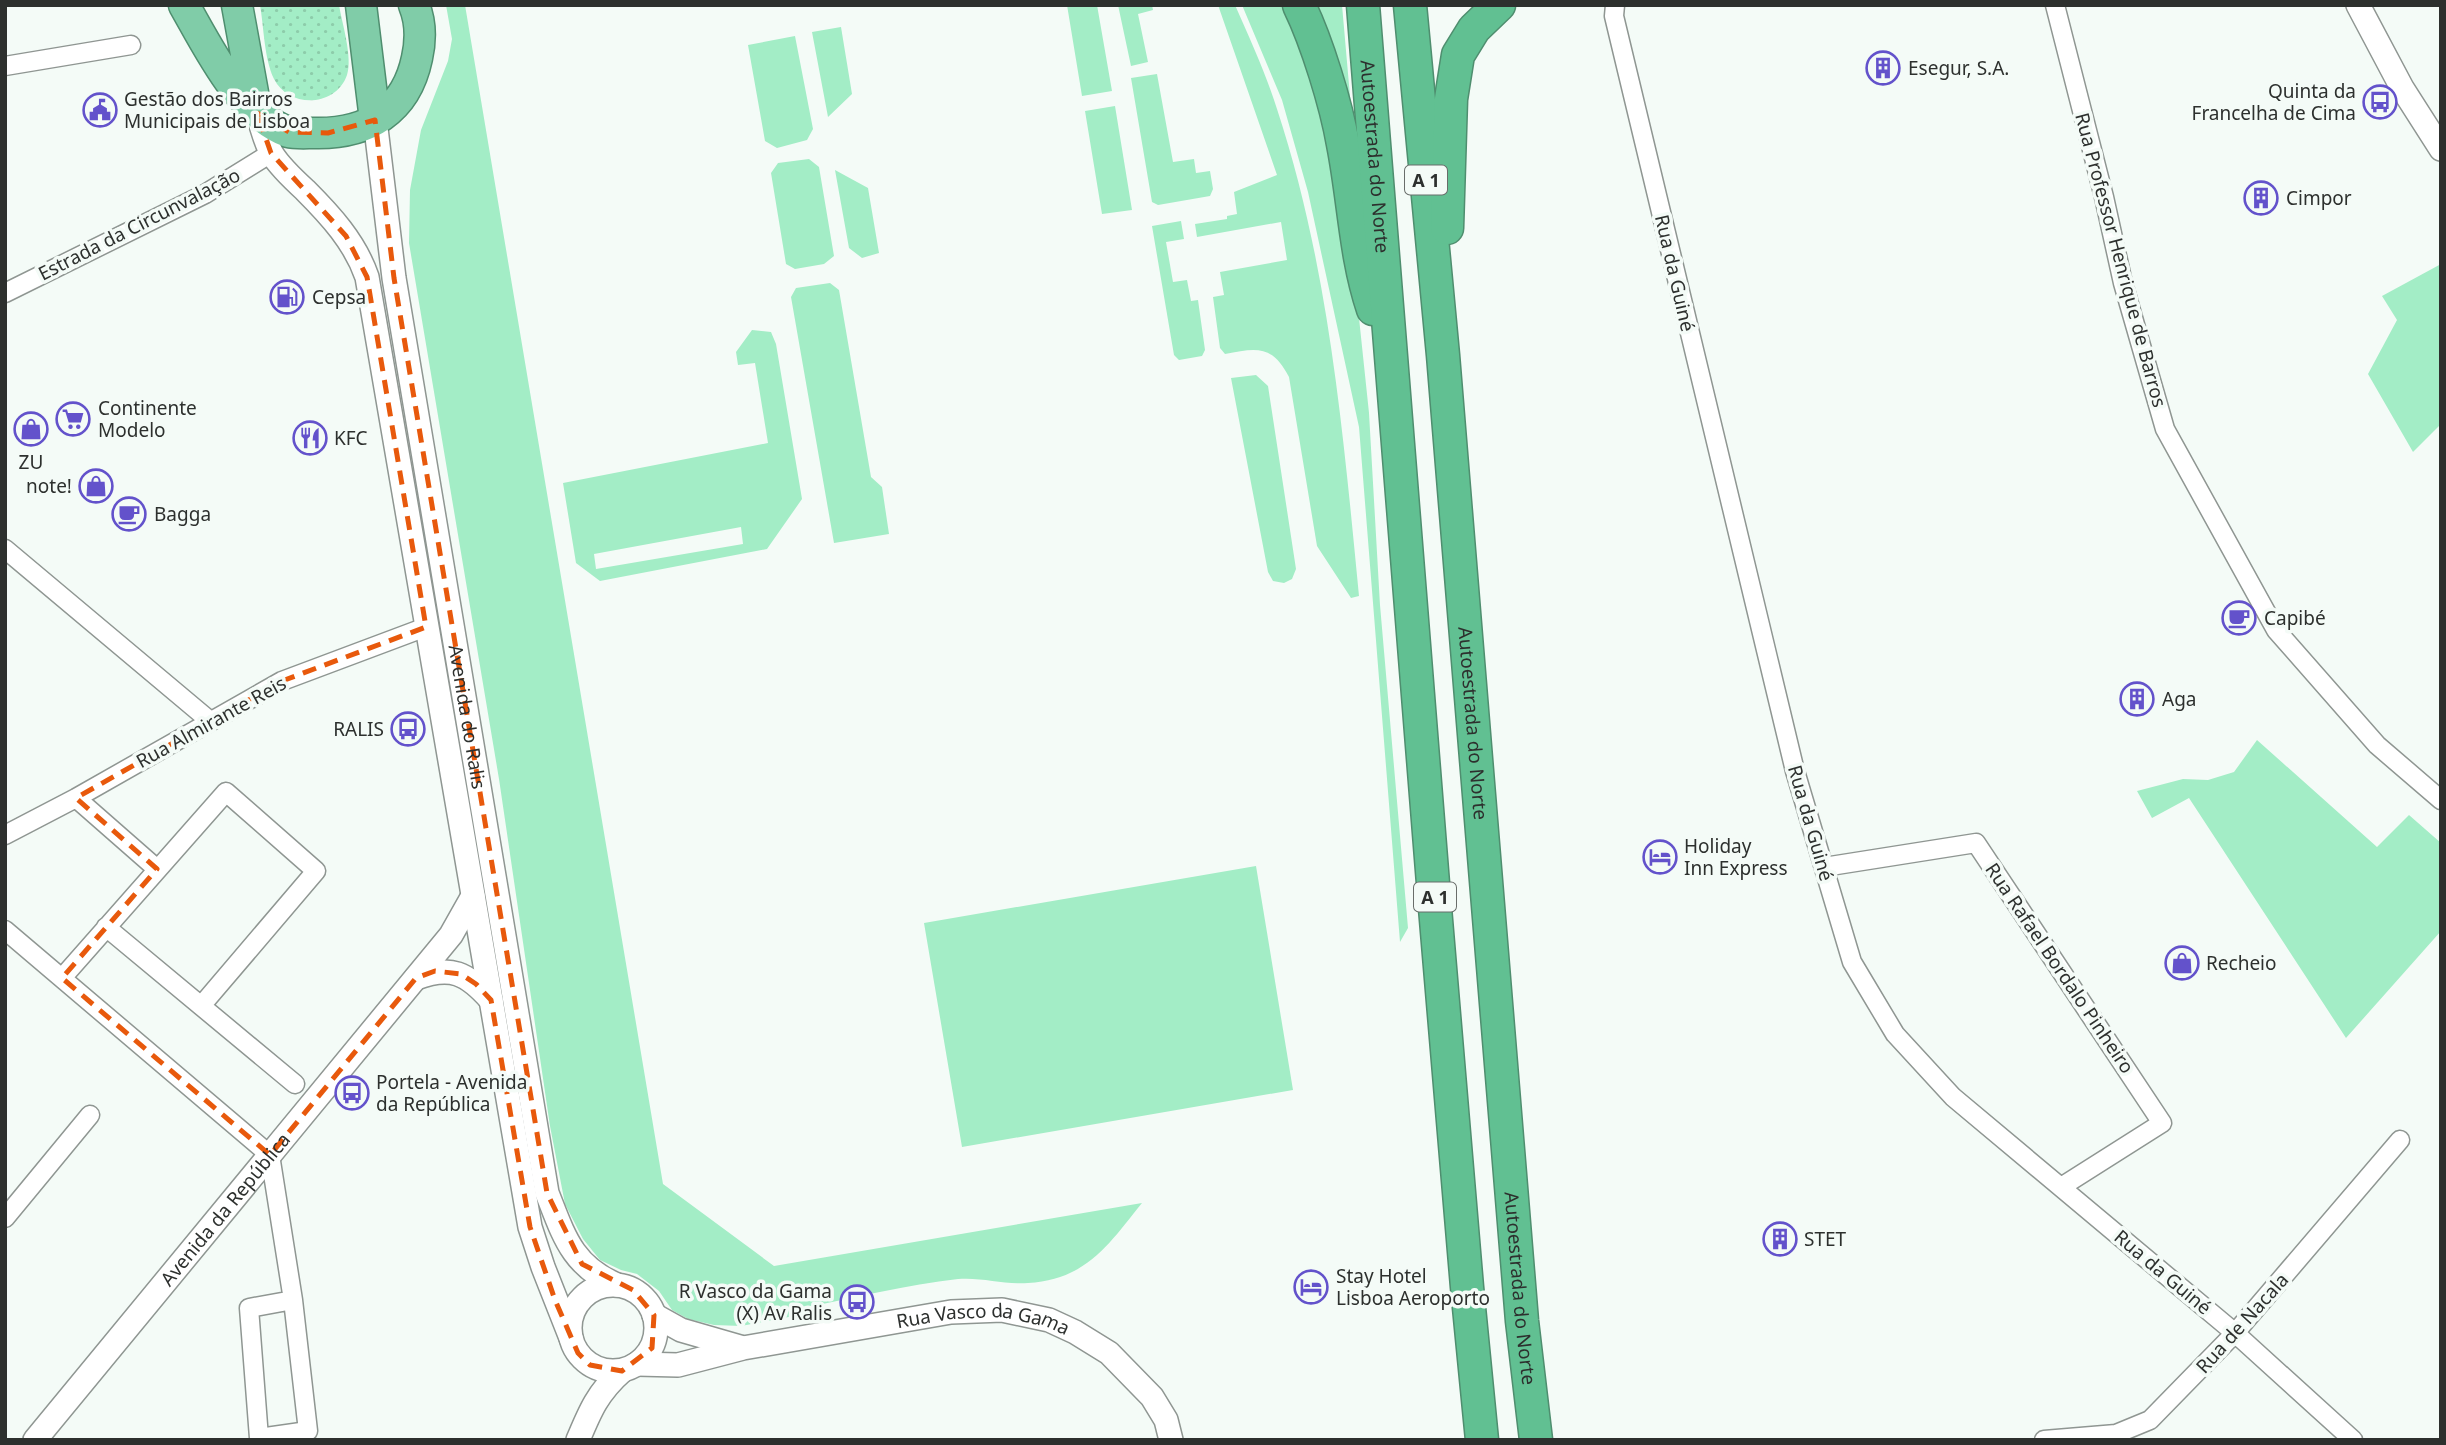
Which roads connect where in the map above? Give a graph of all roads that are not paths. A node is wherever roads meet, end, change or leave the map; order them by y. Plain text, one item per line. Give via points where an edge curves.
1 (184, 5) edge
2 (237, 5) edge
3 (361, 5) edge
4 (414, 5) edge
5 (1299, 5) edge
6 (1363, 5) edge
7 (1410, 5) edge
8 (1499, 5) edge
9 (1615, 5) edge
10 (2055, 5) edge
11 (2358, 5) edge
12 (131, 45) dead end
13 (5, 66) edge
14 (257, 113) junction
15 (375, 120) junction
16 (2441, 149) edge
17 (271, 153) junction
18 (5, 293) edge
19 (1392, 354) junction
20 (1443, 355) junction
21 (5, 549) edge
22 (426, 627) junction
23 (210, 721) junction
24 (76, 798) junction
25 (2441, 800) edge
26 (5, 835) edge
27 (1824, 867) junction
28 (157, 869) junction
29 (473, 896) junction
30 (106, 927) junction
31 (5, 930) edge
32 (62, 978) junction
33 (416, 978) junction
34 (491, 1000) junction
35 (201, 1006) junction
36 (295, 1084) dead end
37 (90, 1115) dead end
38 (2400, 1140) dead end
39 (270, 1155) junction
40 (2061, 1188) junction
41 (5, 1218) edge
42 (617, 1285) junction
43 (293, 1300) junction
44 (654, 1315) junction
45 (2235, 1333) junction
46 (571, 1338) junction
47 (743, 1348) junction
48 (630, 1367) junction
49 (259, 1439) edge
50 (36, 1440) edge
51 (578, 1440) edge
52 (1171, 1440) edge
53 (1482, 1440) edge
54 (1536, 1440) edge
55 (2044, 1440) edge
56 (2353, 1440) edge

1 - 14 highway via 229,79
2 - 14 highway
3 - 15 highway
4 - 15 highway via 420,44 409,87 397,104
5 - 19 highway via 1343,142 1364,271
6 - 19 highway, Autoestrada do Norte / A 1
7 - 20 highway, Autoestrada do Norte / A 1
8 - 20 highway via 1474,29 1458,55 1451,99
9 - 27 street, Rua da Guiné via 1792,760
10 - 25 street, Rua Professor Henrique de Barros via 2123,283 2165,429 2276,630 2377,745
11 - 16 street
12 - 13 street
14 - 15 highway via 289,132 328,133
14 - 17 street
15 - 42 street, Avenida do Ralis via 394,278 547,1193 561,1230 582,1264
17 - 18 street, Estrada da Circunvalação via 205,194
17 - 22 street, Avenida do Ralis via 346,236 363,264
19 - 53 highway, Autoestrada do Norte / A 1
20 - 54 highway, Autoestrada do Norte / A 1 via 1521,1308
21 - 23 street
22 - 23 street, Rua Almirante Reis via 282,681
22 - 29 street, Avenida do Ralis
23 - 24 street, Rua Almirante Reis
24 - 26 street, Rua Almirante Reis
24 - 28 street
27 - 40 street, Rua da Guiné via 1852,962 1895,1034 1953,1097
27 - 40 street, Rua Rafael Bordalo Pinheiro via 1976,843 2162,1123
28 - 30 street
28 - 35 street via 226,792 316,872
29 - 33 street, Avenida da República via 451,935
29 - 34 street, Avenida do Ralis
30 - 32 street
30 - 35 street
31 - 32 street
32 - 39 street
33 - 34 street via 435,971 461,974
33 - 39 street, Avenida da República
34 - 46 street, Avenida do Ralis via 530,1227
35 - 36 street
37 - 41 street
38 - 45 street, Rua de Nacala
39 - 43 street
39 - 50 street, Avenida da República
40 - 45 street, Rua da Guiné
42 - 44 street via 633,1290
42 - 46 street via 603,1286 580,1300 573,1311
43 - 49 street via 249,1308
43 - 49 street via 308,1431
44 - 47 street, Rua Vasco da Gama via 681,1331
44 - 48 street via 652,1348
45 - 55 street, Rua de Nacala via 2150,1420 2116,1434
45 - 56 street, Rua da Guiné
46 - 48 street via 590,1365 605,1371
47 - 48 street, Rua Vasco da Gama via 678,1365
47 - 52 street, Rua Vasco da Gama via 970,1309 1026,1314 1075,1332 1121,1363 1161,1410
48 - 51 street via 595,1400

